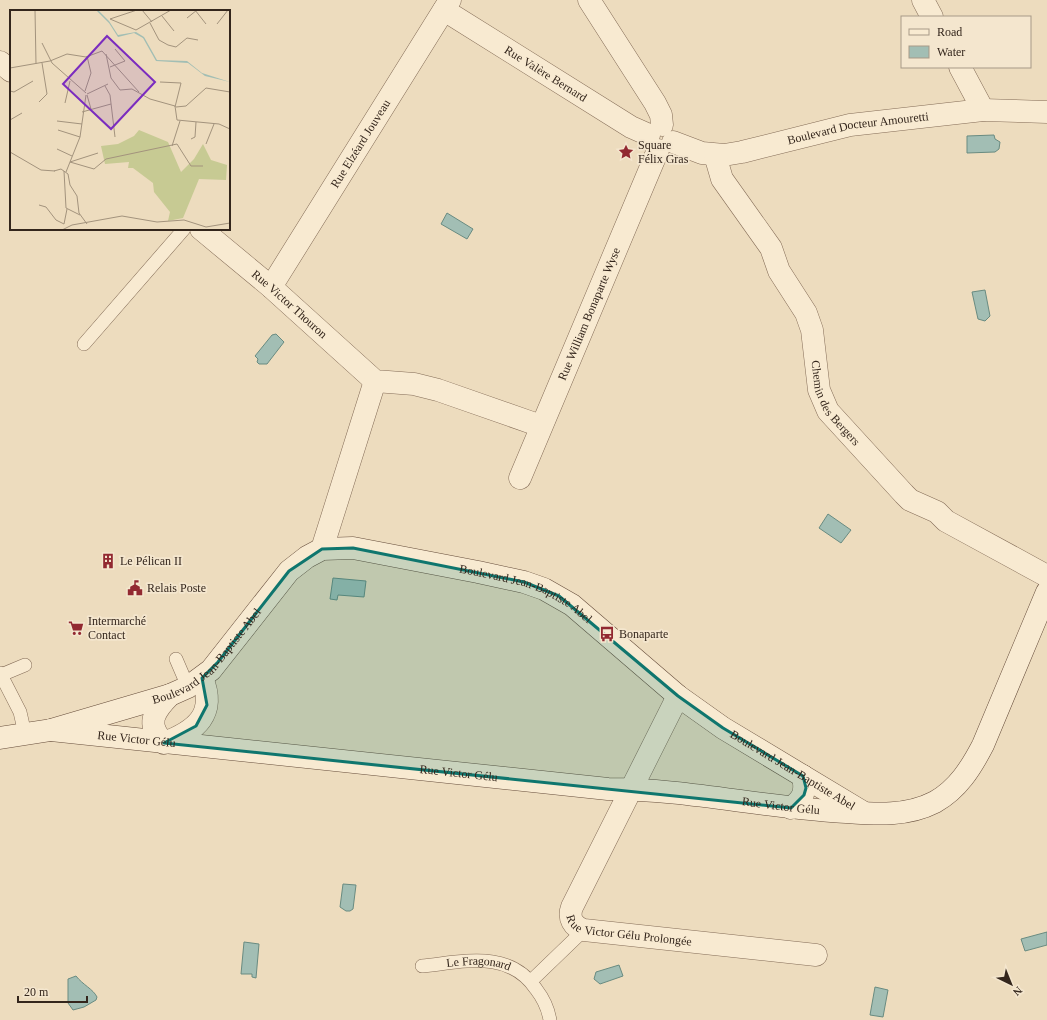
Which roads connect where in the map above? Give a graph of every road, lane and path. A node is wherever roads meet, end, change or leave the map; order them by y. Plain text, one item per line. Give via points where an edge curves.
1 (589, 0) edge
2 (923, 0) edge
3 (447, 5) edge
4 (931, 16) edge
5 (0, 62) edge
6 (961, 68) edge
7 (10, 71) edge
8 (983, 110) junction
9 (1047, 112) edge
10 (660, 138) junction
11 (715, 155) junction
12 (183, 230) edge
13 (202, 230) edge
14 (271, 287) junction
15 (84, 344) dead end
16 (375, 381) junction
17 (541, 426) junction
18 (520, 478) dead end
19 (322, 549) junction
20 (1047, 576) edge
21 (1047, 592) edge
22 (176, 659) dead end
23 (25, 665) dead end
24 (1, 674) edge
25 (187, 686) junction
26 (678, 696) junction
27 (51, 730) junction
28 (25, 734) junction
29 (0, 738) edge
30 (164, 743) junction
31 (803, 776) junction
32 (630, 789) junction
33 (791, 808) junction
34 (866, 813) junction
35 (584, 930) junction
36 (816, 955) dead end
37 (422, 966) dead end
38 (531, 981) junction
39 (550, 1020) edge

1 - 10 street via 655,103 660,115
2 - 4 street
3 - 10 street, Rue Valère Bernard via 631,127
3 - 14 street, Rue Elzéard Jouveau
5 - 7 street
6 - 8 street
8 - 9 street, Boulevard Docteur Amouretti
8 - 11 street, Boulevard Docteur Amouretti via 850,125 742,152
10 - 11 street, Boulevard Docteur Amouretti
10 - 17 street, Rue William Bonaparte Wyse
11 - 20 street, Chemin des Bergers via 722,179 771,248 779,271 806,313 812,330 819,390 822,401 835,420 910,500 937,512 946,521
12 - 15 lane
13 - 14 street, Rue Victor Thouron
14 - 16 street, Rue Victor Thouron
16 - 17 street via 414,384 438,390
16 - 19 street
17 - 18 street, Rue William Bonaparte Wyse
19 - 25 street, Boulevard Jean-Baptiste Abel via 289,571 218,662
19 - 26 street, Boulevard Jean-Baptiste Abel via 353,548 478,572 544,589 572,605
21 - 34 street, Boulevard Jean-Baptiste Abel via 971,768 944,796 924,806 888,815
22 - 25 lane
23 - 24 lane
24 - 28 lane via 20,712
25 - 27 street, Boulevard Jean-Baptiste Abel
25 - 30 street via 159,706 154,716 155,732
25 - 30 street via 207,691 207,705 200,721 187,734
26 - 31 street, Boulevard Jean-Baptiste Abel via 723,728
26 - 32 street, Rue Victor Gélu Prolongée
27 - 28 street, Boulevard Jean-Baptiste Abel
27 - 30 street, Rue Victor Gélu
28 - 29 street, Boulevard Jean-Baptiste Abel
30 - 32 street, Rue Victor Gélu via 608,789
31 - 33 street via 806,788 804,795
31 - 34 street, Boulevard Jean-Baptiste Abel
32 - 33 street, Rue Victor Gélu
32 - 35 street, Rue Victor Gélu Prolongée via 570,913 572,922
33 - 34 street, Rue Victor Gélu
35 - 36 street, Rue Victor Gélu Prolongée
35 - 38 lane
37 - 38 lane, Le Fragonard via 490,961 518,970
38 - 39 lane, Le Fragonard via 543,1000

